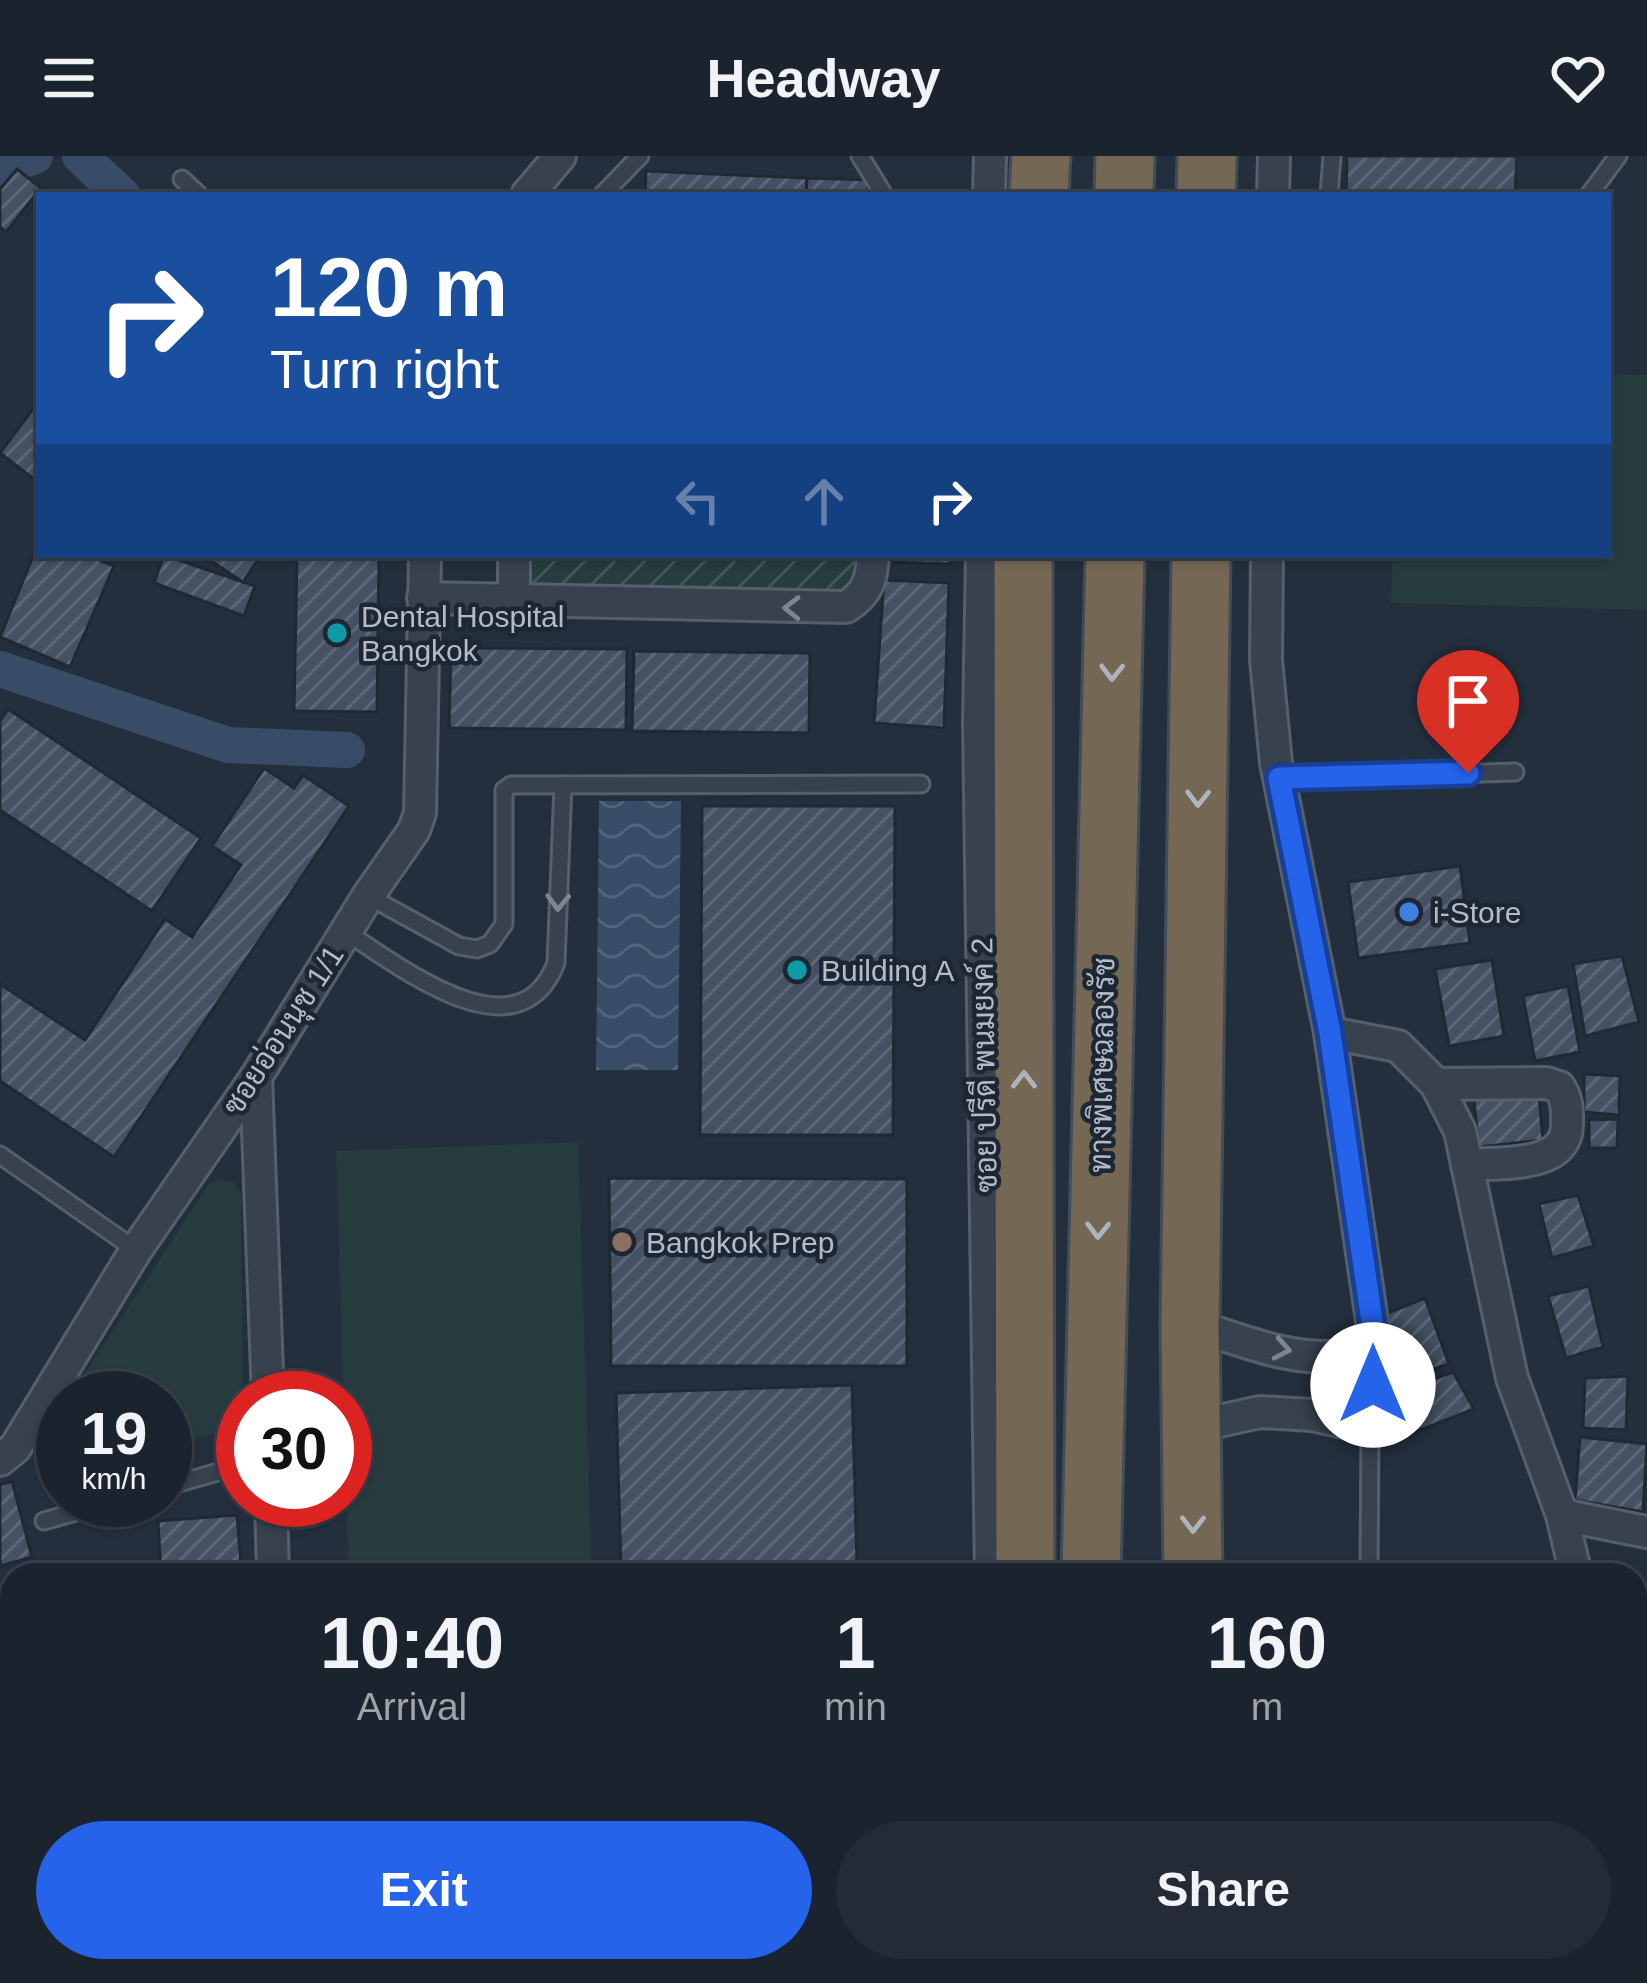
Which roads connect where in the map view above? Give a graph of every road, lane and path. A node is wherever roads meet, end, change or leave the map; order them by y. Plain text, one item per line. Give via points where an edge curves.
1 (560, 156) edge
2 (640, 156) edge
3 (860, 156) edge
4 (990, 156) edge
5 (1041, 156) edge
6 (1125, 156) edge
7 (1207, 156) edge
8 (1274, 156) edge
9 (1332, 156) edge
10 (1618, 156) edge
11 (182, 178) dead end
12 (196, 192) edge
13 (530, 192) edge
14 (605, 192) edge
15 (882, 192) edge
16 (989, 192) edge
17 (1039, 192) edge
18 (1124, 192) edge
19 (1206, 192) edge
20 (1273, 192) edge
21 (1329, 192) edge
22 (1591, 192) edge
23 (425, 558) edge
24 (514, 558) edge
25 (873, 558) edge
26 (982, 558) edge
27 (1023, 558) edge
28 (1115, 558) edge
29 (1201, 558) edge
30 (1268, 558) edge
31 (423, 598) junction
32 (514, 601) junction
33 (1515, 772) dead end
34 (1279, 778) junction
35 (921, 784) dead end
36 (563, 785) junction
37 (368, 896) junction
38 (346, 932) junction
39 (1330, 1033) junction
40 (256, 1077) junction
41 (1436, 1084) junction
42 (0, 1155) edge
43 (1467, 1165) junction
44 (136, 1250) junction
45 (1190, 1324) junction
46 (1375, 1342) junction
47 (267, 1371) edge
48 (1192, 1426) junction
49 (1370, 1428) junction
50 (0, 1460) edge
51 (1562, 1515) junction
52 (272, 1527) edge
53 (1647, 1532) edge
54 (273, 1563) edge
55 (991, 1563) edge
56 (1025, 1563) edge
57 (1091, 1563) edge
58 (1193, 1563) edge
59 (1369, 1563) edge
60 (1573, 1563) edge

1 - 13 street
2 - 14 lane
3 - 15 lane
4 - 16 street
5 - 17 highway
6 - 18 highway
7 - 19 highway
8 - 20 street
9 - 21 lane
10 - 22 lane
11 - 12 lane
23 - 31 street, ซอยอ่อนนุช 1/1
24 - 32 street
25 -> 32 street via 870,584 846,608
26 - 55 street, ซอย ปรีดี พนมยงค์ 2
56 -> 27 highway
28 -> 57 highway, ทางพิเศษฉลองรัช
29 -> 45 highway
30 - 34 street via 1266,660
31 - 32 street
31 - 37 street, ซอยอ่อนนุช 1/1 via 420,813
33 - 34 lane
34 - 39 street
35 - 36 lane
36 - 37 lane via 504,790 504,924 490,944 458,946
36 -> 38 lane via 556,963 533,997 483,1006 448,997
37 - 38 street, ซอยอ่อนนุช 1/1
38 - 40 street, ซอยอ่อนนุช 1/1
39 - 41 street via 1398,1046
39 - 46 street
40 - 44 street, ซอยอ่อนนุช 1/1
40 - 47 street
41 - 43 street
41 - 43 street via 1546,1084 1567,1100 1567,1135 1551,1156
42 - 44 lane
43 - 51 street via 1512,1378
44 - 50 street, ซอยอ่อนนุช 1/1 via 15,1448
45 -> 46 street via 1306,1354 1341,1356
45 - 48 highway
46 - 49 street
48 - 49 street via 1260,1412
48 -> 58 highway
49 - 59 lane
51 - 53 street
51 - 60 street
52 - 54 street

